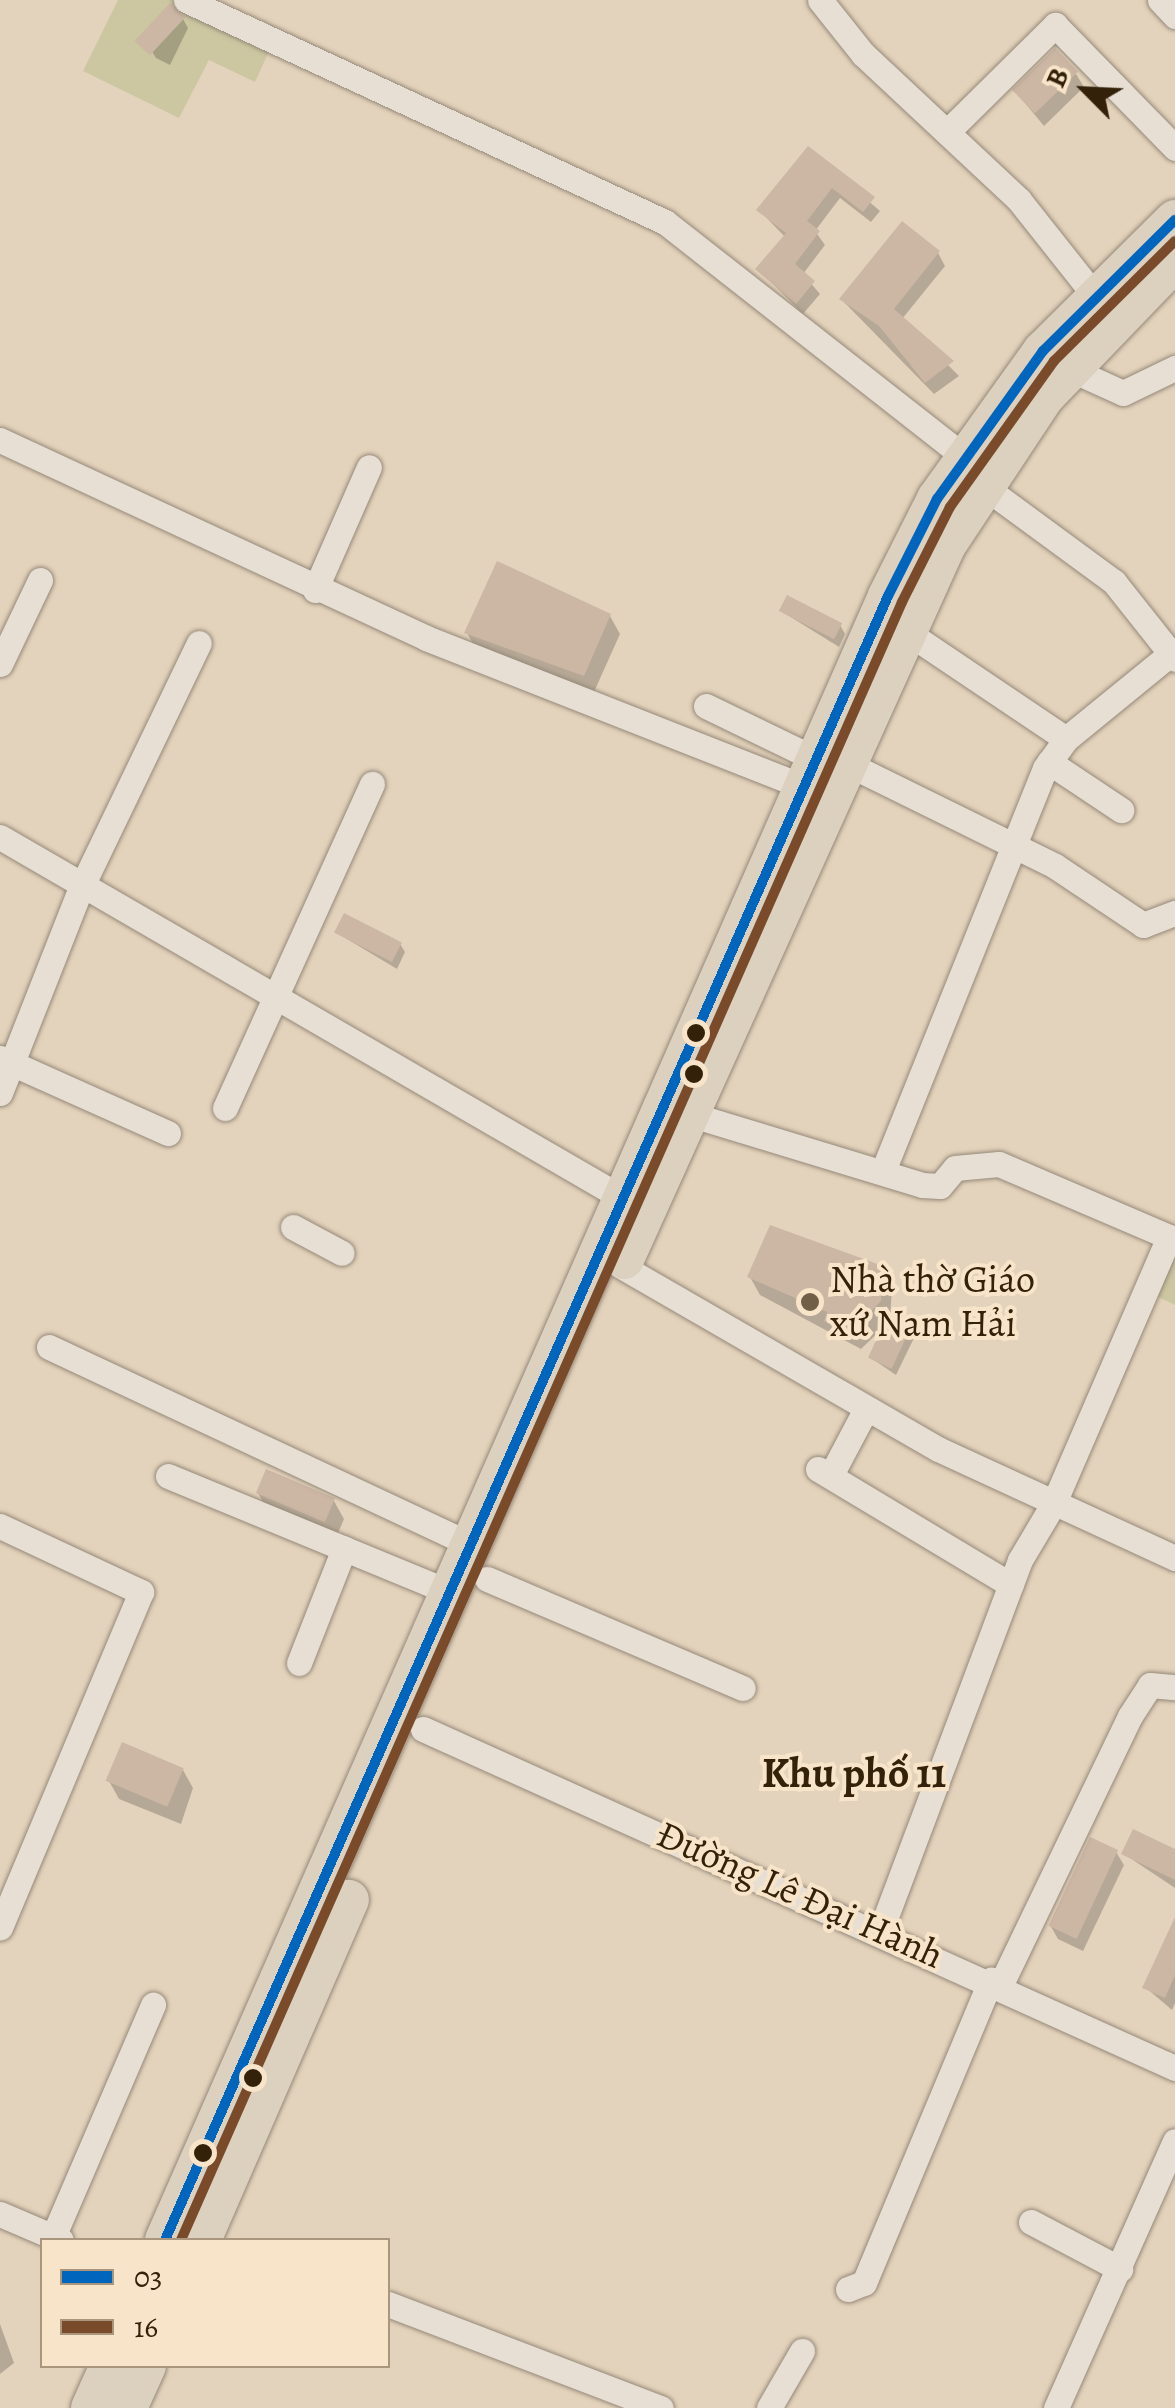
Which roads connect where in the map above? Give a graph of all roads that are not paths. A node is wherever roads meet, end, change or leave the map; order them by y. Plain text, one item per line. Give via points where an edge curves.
1 (186, 0) edge
2 (820, 0) edge
3 (1160, 0) edge
4 (1175, 16) edge
5 (948, 131) junction
6 (1175, 148) edge
7 (1175, 220) edge
8 (1171, 274) edge
9 (1096, 296) junction
10 (1068, 368) junction
11 (1175, 368) edge
12 (0, 440) edge
13 (369, 467) dead end
14 (974, 471) junction
15 (40, 580) dead end
16 (315, 590) junction
17 (904, 630) junction
18 (199, 642) dead end
19 (1173, 655) edge
20 (0, 664) edge
21 (706, 706) dead end
22 (1066, 738) junction
23 (1049, 762) junction
24 (820, 776) junction
25 (372, 784) dead end
26 (1121, 810) dead end
27 (0, 836) edge
28 (1010, 844) junction
29 (80, 890) junction
30 (1175, 913) edge
31 (272, 999) junction
32 (6, 1061) edge
33 (0, 1093) edge
34 (225, 1108) dead end
35 (690, 1114) junction
36 (168, 1133) dead end
37 (884, 1170) junction
38 (622, 1197) junction
39 (294, 1227) dead end
40 (342, 1253) dead end
41 (621, 1266) junction
42 (49, 1348) dead end
43 (866, 1409) junction
44 (168, 1476) dead end
45 (1056, 1501) junction
46 (0, 1526) edge
47 (344, 1550) junction
48 (1175, 1558) edge
49 (471, 1572) junction
50 (1011, 1585) junction
51 (299, 1663) dead end
52 (1173, 1686) edge
53 (743, 1688) dead end
54 (422, 1729) junction
55 (0, 1928) edge
56 (881, 1930) junction
57 (996, 1981) junction
58 (154, 2005) dead end
59 (1175, 2068) edge
60 (1175, 2142) edge
61 (0, 2214) edge
62 (1031, 2222) dead end
63 (56, 2238) edge
64 (58, 2238) edge
65 (167, 2238) edge
66 (202, 2238) edge
67 (1120, 2269) junction
68 (848, 2289) dead end
69 (390, 2305) edge
70 (802, 2351) dead end
71 (109, 2368) edge
72 (145, 2368) edge
73 (644, 2404) edge
74 (90, 2408) edge
75 (127, 2408) edge
76 (769, 2408) edge
77 (1056, 2408) edge

1 - 14 street via 665,222
2 - 5 street
3 - 4 street
5 - 6 street via 1055,25
5 - 9 street
7 - 9 main road
8 - 10 main road
9 - 14 main road
10 - 11 street via 1124,393
10 - 14 main road
12 - 16 street
13 - 16 street
14 - 17 main road
14 - 19 street via 1114,582
14 - 24 main road
15 - 20 street
16 - 24 street
17 - 22 street
17 - 24 main road
18 - 29 street
19 - 22 street
21 - 24 street
22 - 23 street
23 - 26 street
23 - 28 street
24 - 28 street
24 - 35 main road
24 - 38 main road
25 - 31 street
27 - 29 street
28 - 30 street via 1143,925
28 - 37 street
29 - 31 street
29 - 32 street
31 - 34 street
31 - 38 street
32 - 33 street
32 - 36 street
35 - 37 street
35 - 41 main road
37 - 45 street via 940,1186 955,1168 1000,1164 1169,1237
38 - 49 main road
39 - 40 street
41 - 43 street
41 - 49 main road
42 - 49 street
43 - 45 street
43 - 50 street via 824,1472
44 - 47 street
45 - 48 street
45 - 50 street
46 - 55 street via 142,1592
47 - 49 street
47 - 51 street
49 - 53 street
49 - 54 main road
49 - 65 main road
50 - 56 street
52 - 57 street via 1150,1684 1130,1716
54 - 56 street, Đường Lê Đại Hành
54 - 66 main road
56 - 57 street, Đường Lê Đại Hành
57 - 59 street, Đường Lê Đại Hành
57 - 68 street via 864,2283
58 - 64 street
60 - 67 street
61 - 63 street
62 - 67 street
67 - 77 street
69 - 73 street
70 - 76 street
71 - 74 main road
72 - 75 main road

